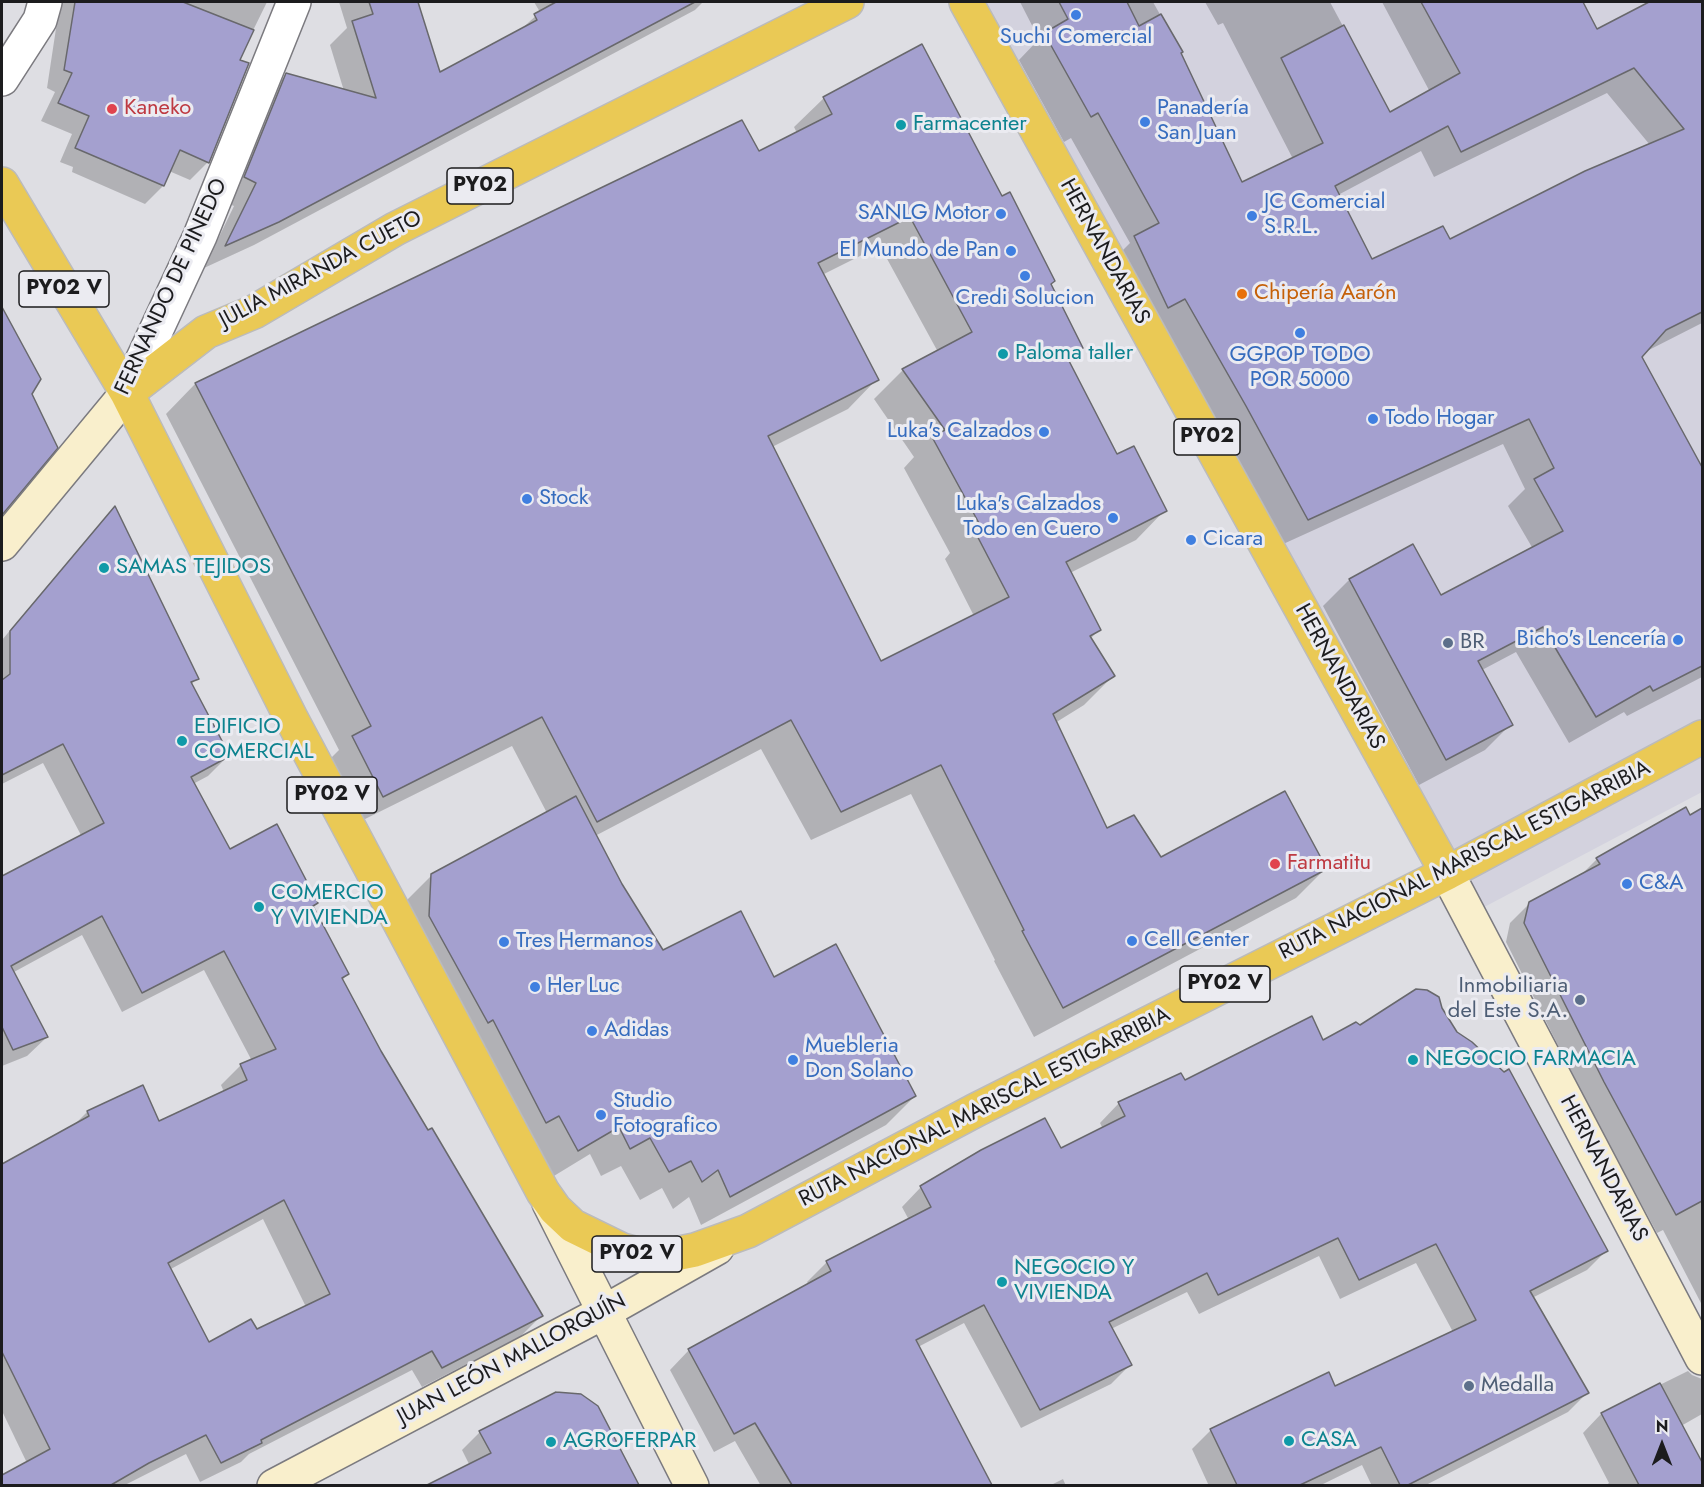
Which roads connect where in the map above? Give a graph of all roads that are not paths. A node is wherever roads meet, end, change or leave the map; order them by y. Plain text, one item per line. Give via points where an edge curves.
1 (45, 2) edge
2 (294, 2) edge
3 (848, 2) edge
4 (966, 2) edge
5 (2, 79) edge
6 (2, 184) edge
7 (127, 393) junction
8 (2, 544) edge
9 (1702, 737) edge
10 (1447, 873) junction
11 (543, 1192) junction
12 (748, 1231) junction
13 (604, 1312) junction
14 (1702, 1358) edge
15 (274, 1485) edge
16 (692, 1485) edge

1 - 5 street via 40,20
2 - 7 street, FERNANDO DE PINEDO via 200,236
3 - 7 highway, JULIA MIRANDA CUETO / PY02 via 395,229 254,312 206,332
4 - 10 highway, HERNANDARIAS / PY02
6 - 7 highway, PY02 V
7 - 8 main road, FERNANDO DE PINEDO
7 - 11 highway, PY02 V via 296,728
9 - 10 highway, RUTA NACIONAL MARISCAL ESTIGARRIBIA / PY02 V
10 - 12 highway, RUTA NACIONAL MARISCAL ESTIGARRIBIA / PY02 V via 976,1110
10 - 14 main road, HERNANDARIAS
11 - 12 highway, PY02 V via 573,1226 622,1250 645,1256 695,1250
11 - 13 main road
12 - 13 main road, JUAN LEÓN MALLORQUÍN
13 - 15 main road, JUAN LEÓN MALLORQUÍN
13 - 16 main road

